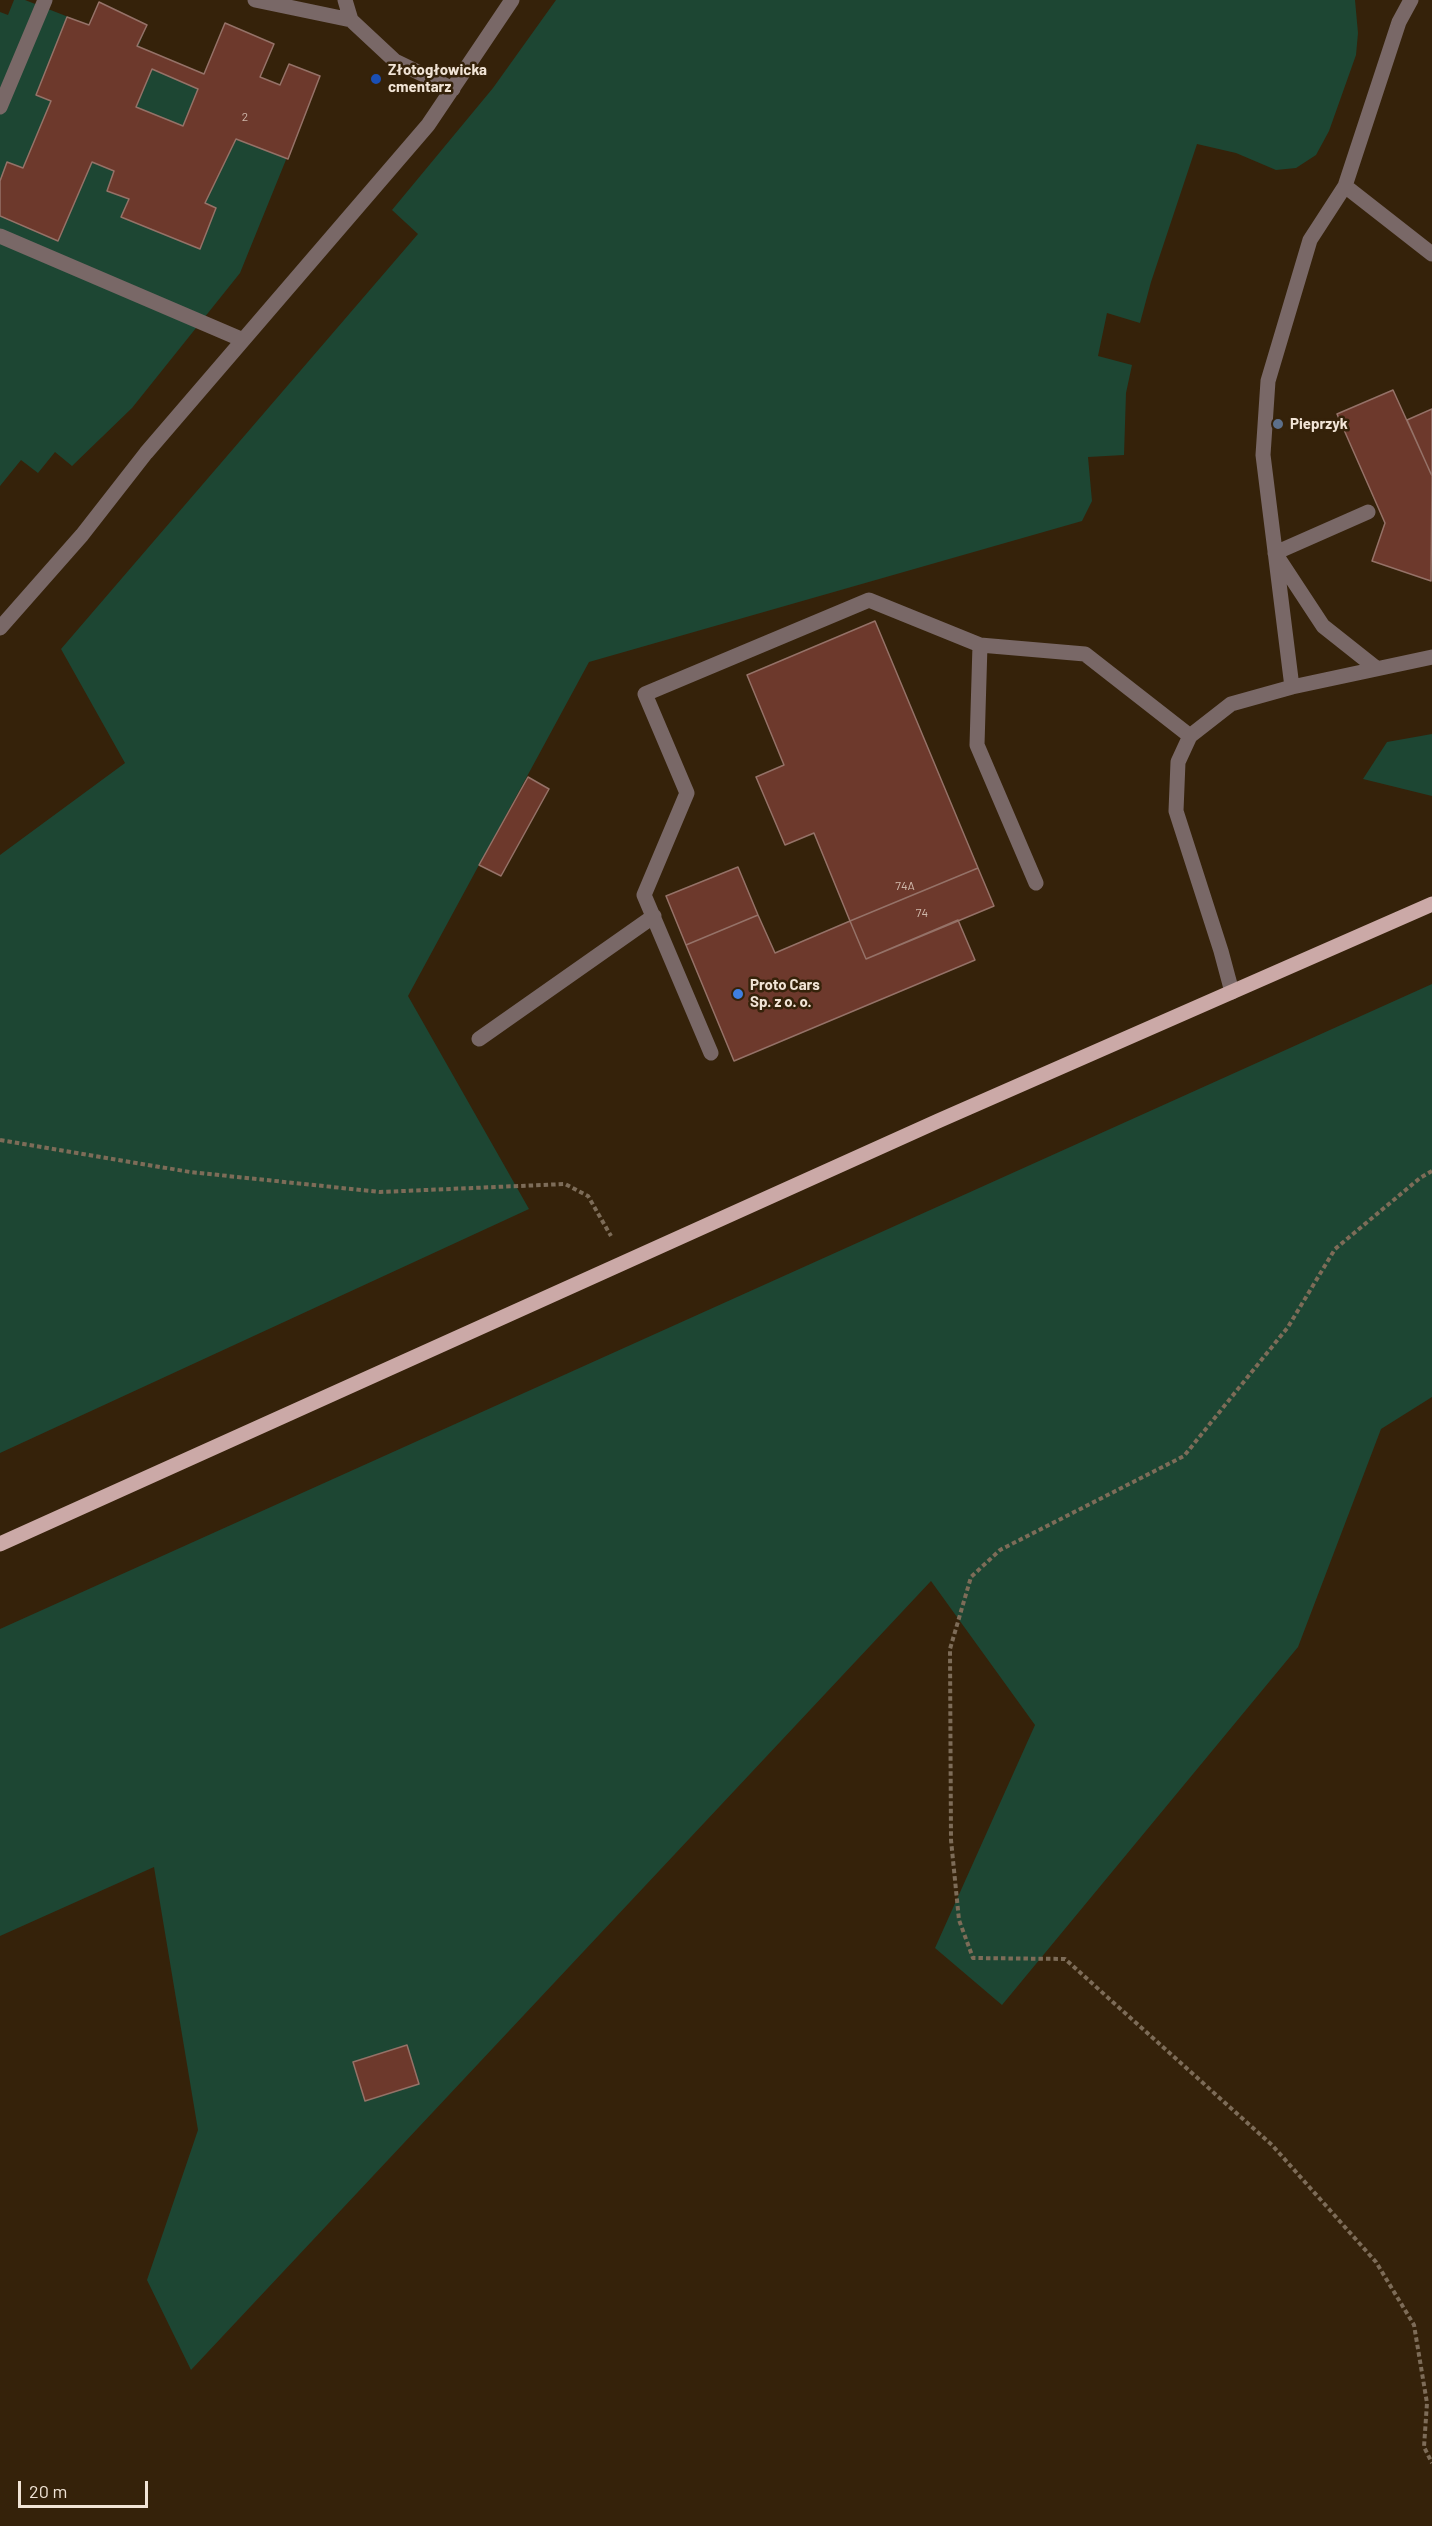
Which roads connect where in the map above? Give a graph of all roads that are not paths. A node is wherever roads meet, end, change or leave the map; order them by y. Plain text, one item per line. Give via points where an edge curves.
1 (45, 0) edge
2 (255, 0) edge
3 (345, 0) edge
4 (512, 0) edge
5 (1412, 0) edge
6 (351, 20) junction
7 (453, 89) junction
8 (0, 107) edge
9 (1346, 186) junction
10 (0, 236) edge
11 (1428, 252) edge
12 (1432, 267) edge
13 (243, 340) junction
14 (1368, 512) dead end
15 (1275, 553) junction
16 (0, 628) edge
17 (980, 645) junction
18 (1432, 657) edge
19 (1376, 669) junction
20 (1292, 687) junction
21 (1190, 736) junction
22 (1036, 883) dead end
23 (1432, 904) edge
24 (654, 916) junction
25 (1232, 992) junction
26 (480, 1039) dead end
27 (711, 1053) dead end
28 (0, 1544) edge

1 - 8 lane
2 - 6 lane
3 - 6 lane
4 - 7 lane
5 - 9 lane via 1399,22
6 - 7 lane via 395,61
7 - 13 lane via 428,125
9 - 11 lane
9 - 15 lane via 1310,240 1268,381 1263,455
10 - 13 lane
11 - 12 lane
13 - 16 lane
14 - 15 lane
15 - 19 lane via 1323,626
15 - 20 lane
17 - 21 lane via 1085,654
17 - 22 lane via 977,745
17 - 24 lane via 869,600 645,694 687,793 644,895
18 - 19 lane
19 - 20 lane
20 - 21 lane via 1231,704
21 - 25 lane via 1178,762 1176,811
23 - 25 main road
24 - 26 lane
24 - 27 lane
25 - 28 main road via 938,1120

